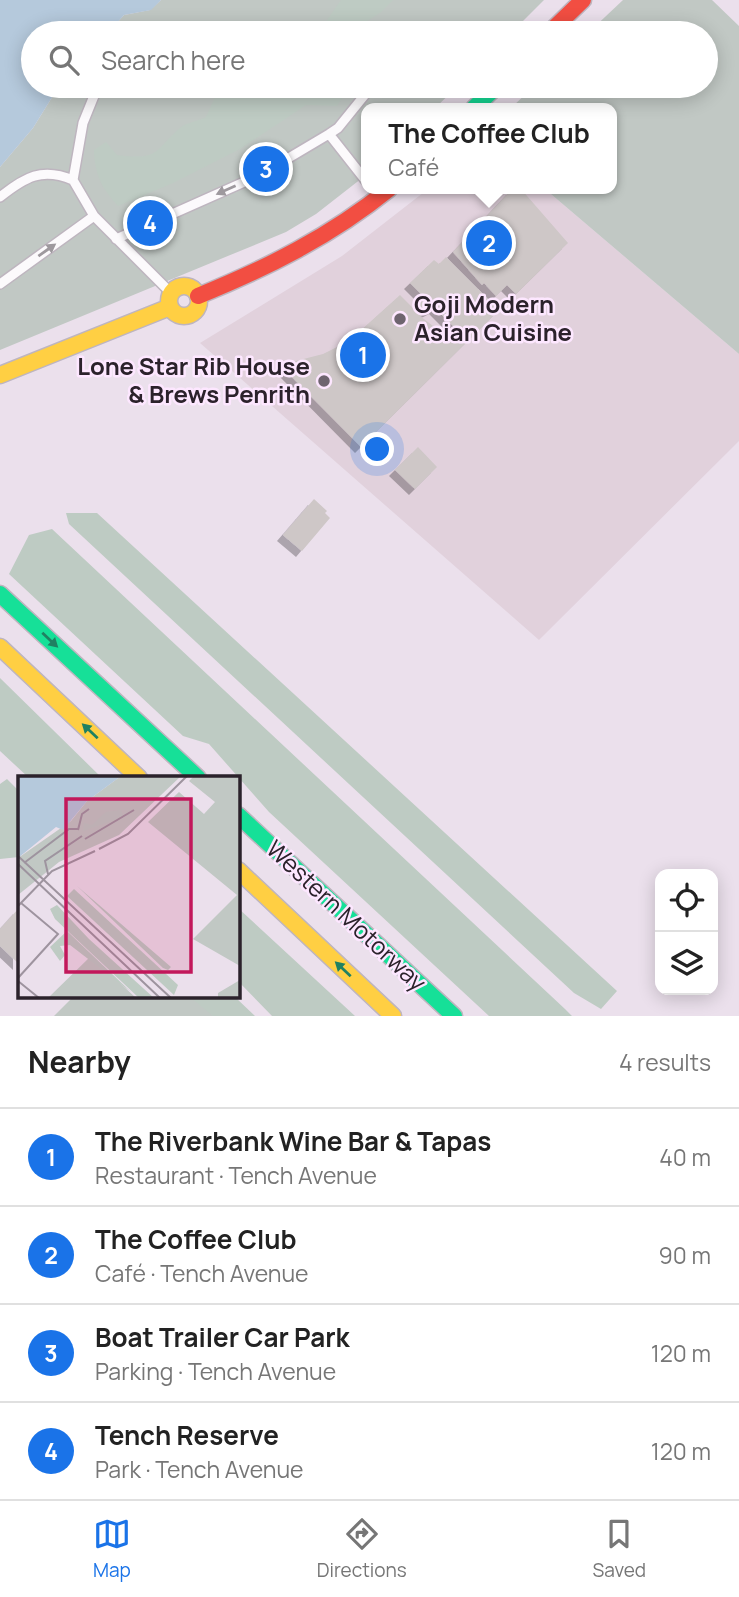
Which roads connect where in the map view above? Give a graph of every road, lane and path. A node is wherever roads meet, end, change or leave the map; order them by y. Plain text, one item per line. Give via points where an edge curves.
1 (583, 0) edge
2 (562, 21) edge
3 (93, 98) edge
4 (363, 98) edge
5 (329, 134) junction
6 (361, 175) edge
7 (73, 180) junction
8 (377, 194) edge
9 (0, 197) edge
10 (94, 216) junction
11 (116, 239) junction
12 (0, 284) edge
13 (198, 296) junction
14 (170, 300) junction
15 (0, 375) edge
16 (0, 594) edge
17 (0, 647) edge
18 (137, 776) edge
19 (196, 776) edge
20 (240, 817) edge
21 (240, 872) edge
22 (393, 1016) edge
23 (454, 1016) edge

1 - 2 main road
3 - 7 lane via 83,123
4 - 5 lane
5 - 6 lane
5 -> 11 lane via 260,174
7 - 9 lane via 35,173
7 - 10 lane
8 - 13 main road via 310,246
10 - 11 lane
12 -> 10 lane
11 - 14 lane
13 - 14 main road via 183,286
13 - 14 main road via 198,306 191,314 177,314
14 - 15 main road
16 -> 19 main road
18 -> 17 main road
20 - 23 main road, Western Motorway
22 -> 21 main road, Western Motorway

